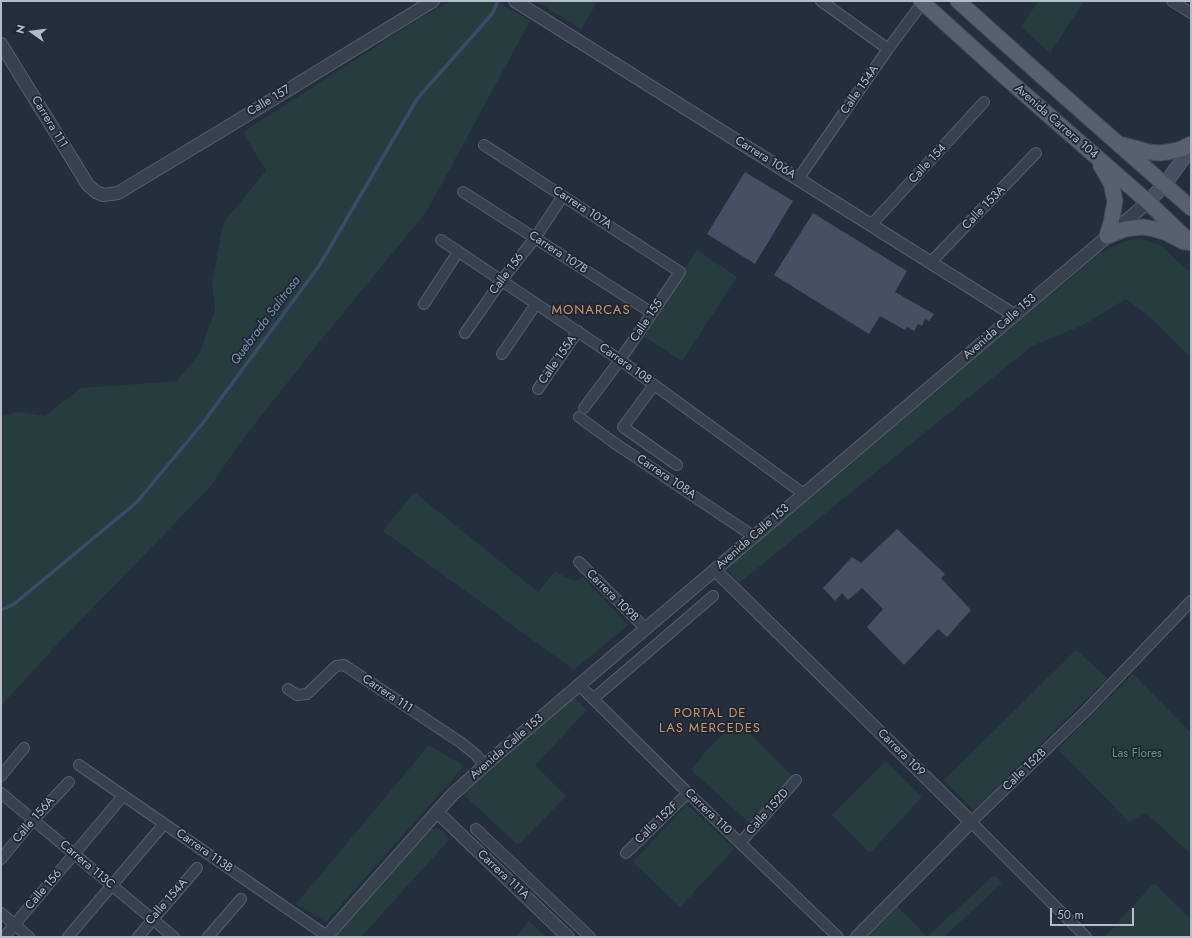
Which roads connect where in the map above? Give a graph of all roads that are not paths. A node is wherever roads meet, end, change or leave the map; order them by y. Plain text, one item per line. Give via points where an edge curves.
1 (432, 1) edge
2 (516, 1) edge
3 (821, 1) edge
4 (958, 1) edge
5 (1172, 1) edge
6 (922, 2) edge
7 (1191, 13) edge
8 (1, 44) edge
9 (888, 49) junction
10 (984, 102) dead end
11 (1117, 143) junction
12 (1191, 144) edge
13 (484, 145) dead end
14 (1191, 148) edge
15 (1036, 153) dead end
16 (1094, 155) junction
17 (798, 179) junction
18 (1165, 184) junction
19 (462, 192) dead end
20 (104, 195) joint
21 (564, 196) junction
22 (1148, 202) junction
23 (1191, 208) edge
24 (871, 225) junction
25 (1107, 236) junction
26 (535, 238) junction
27 (441, 240) dead end
28 (1191, 243) edge
29 (1191, 247) edge
30 (458, 252) junction
31 (931, 262) junction
32 (680, 272) joint
33 (502, 280) junction
34 (424, 304) dead end
35 (536, 304) junction
36 (652, 313) junction
37 (1014, 315) junction
38 (578, 331) junction
39 (465, 333) dead end
40 (502, 354) dead end
41 (620, 360) junction
42 (654, 385) junction
43 (538, 389) dead end
44 (582, 413) joint
45 (677, 465) dead end
46 (804, 494) junction
47 (753, 536) junction
48 (579, 562) dead end
49 (715, 570) junction
50 (713, 596) dead end
51 (1191, 600) edge
52 (646, 629) junction
53 (579, 685) junction
54 (288, 689) dead end
55 (593, 699) junction
56 (24, 748) dead end
57 (485, 765) junction
58 (80, 766) dead end
59 (1, 776) edge
60 (796, 780) dead end
61 (68, 782) dead end
62 (1, 793) edge
63 (688, 793) junction
64 (123, 796) junction
65 (438, 813) junction
66 (33, 820) junction
67 (971, 822) junction
68 (164, 824) junction
69 (476, 829) dead end
70 (740, 843) junction
71 (626, 854) dead end
72 (74, 855) junction
73 (1, 858) edge
74 (197, 868) dead end
75 (112, 886) junction
76 (241, 899) dead end
77 (1, 913) edge
78 (153, 919) junction
79 (14, 925) junction
80 (4, 937) edge
81 (29, 937) edge
82 (68, 937) edge
83 (138, 937) edge
84 (174, 937) edge
85 (208, 937) edge
86 (326, 937) edge
87 (568, 937) edge
88 (590, 937) edge
89 (838, 937) edge
90 (856, 937) edge
91 (1086, 937) edge

1 - 20 street, Calle 157 via 125,189
2 - 17 street, Carrera 106A
3 - 9 street
4 - 11 main road, Avenida Carrera 104
5 - 7 street
6 - 9 street, Calle 154A
6 - 16 main road, Avenida Carrera 104
8 - 20 street, Carrera 111 via 88,185
9 - 17 street, Calle 154A
10 - 24 street, Calle 154
11 - 12 main road via 1159,153 1181,149
11 - 18 main road, Avenida Carrera 104
13 - 21 street, Carrera 107A
14 - 18 main road, Avenida Calle 153
15 - 31 street, Calle 153A
16 - 22 main road, Avenida Carrera 104
16 - 25 main road via 1111,183 1114,194 1114,212
17 - 24 street, Carrera 106A
18 - 22 main road, Avenida Calle 153
18 - 23 main road, Avenida Carrera 104
19 - 26 street, Carrera 107B
21 - 26 street, Calle 156
21 - 32 street, Carrera 107A
22 - 25 street, Avenida Calle 153
22 - 28 main road, Avenida Carrera 104
24 - 31 street, Carrera 106A
25 - 29 main road via 1125,229 1143,227 1167,233
25 - 37 street, Avenida Calle 153
26 - 33 street, Calle 156
26 - 36 street, Carrera 107B
27 - 30 street, Carrera 108
30 - 33 street, Carrera 108
30 - 34 street
31 - 37 street, Carrera 106A
32 - 36 street, Calle 155
33 - 35 street, Carrera 108
33 - 39 street, Calle 156
35 - 38 street, Carrera 108
35 - 40 street
36 - 41 street, Calle 155
37 - 46 street, Avenida Calle 153
38 - 41 street, Carrera 108
38 - 43 street, Calle 155A
41 - 42 street, Carrera 108
41 - 44 street, Calle 155
42 - 45 street via 623,427
42 - 46 street, Carrera 108
44 - 47 street, Carrera 108A via 613,442
46 - 47 street, Avenida Calle 153
47 - 49 street, Avenida Calle 153
48 - 52 street, Carrera 109B
49 - 52 street, Avenida Calle 153
49 - 67 street, Carrera 109
50 - 55 street
51 - 67 street, Calle 152B via 1086,711
52 - 53 street, Avenida Calle 153
53 - 55 street, Carrera 110
53 - 57 street, Avenida Calle 153
54 - 57 street, Carrera 111 via 297,695 307,694 336,666 344,665 460,742
55 - 63 street, Carrera 110
56 - 59 street
57 - 65 street, Avenida Calle 153 via 452,795
58 - 64 street, Carrera 113B
60 - 70 street, Calle 152D
61 - 66 street, Calle 156A
62 - 66 street, Carrera 113C
63 - 70 street, Carrera 110
63 - 71 street, Calle 152F
64 - 68 street, Carrera 113B
64 - 72 street, Calle 156
65 - 86 street, Avenida Calle 153
65 - 87 street, Carrera 111A
66 - 72 street, Carrera 113C
66 - 73 street, Calle 156A
67 - 90 street, Calle 152B
67 - 91 street, Carrera 109
68 - 75 street
68 - 86 street, Carrera 113B
69 - 88 street, Carrera 111A
70 - 89 street, Carrera 110
72 - 75 street, Carrera 113C
72 - 79 street, Calle 156
74 - 78 street, Calle 154A
75 - 78 street, Carrera 113C
75 - 82 street
76 - 85 street
77 - 79 street
78 - 83 street, Calle 154A
78 - 84 street, Carrera 113C
79 - 80 street, Calle 156
79 - 81 street

